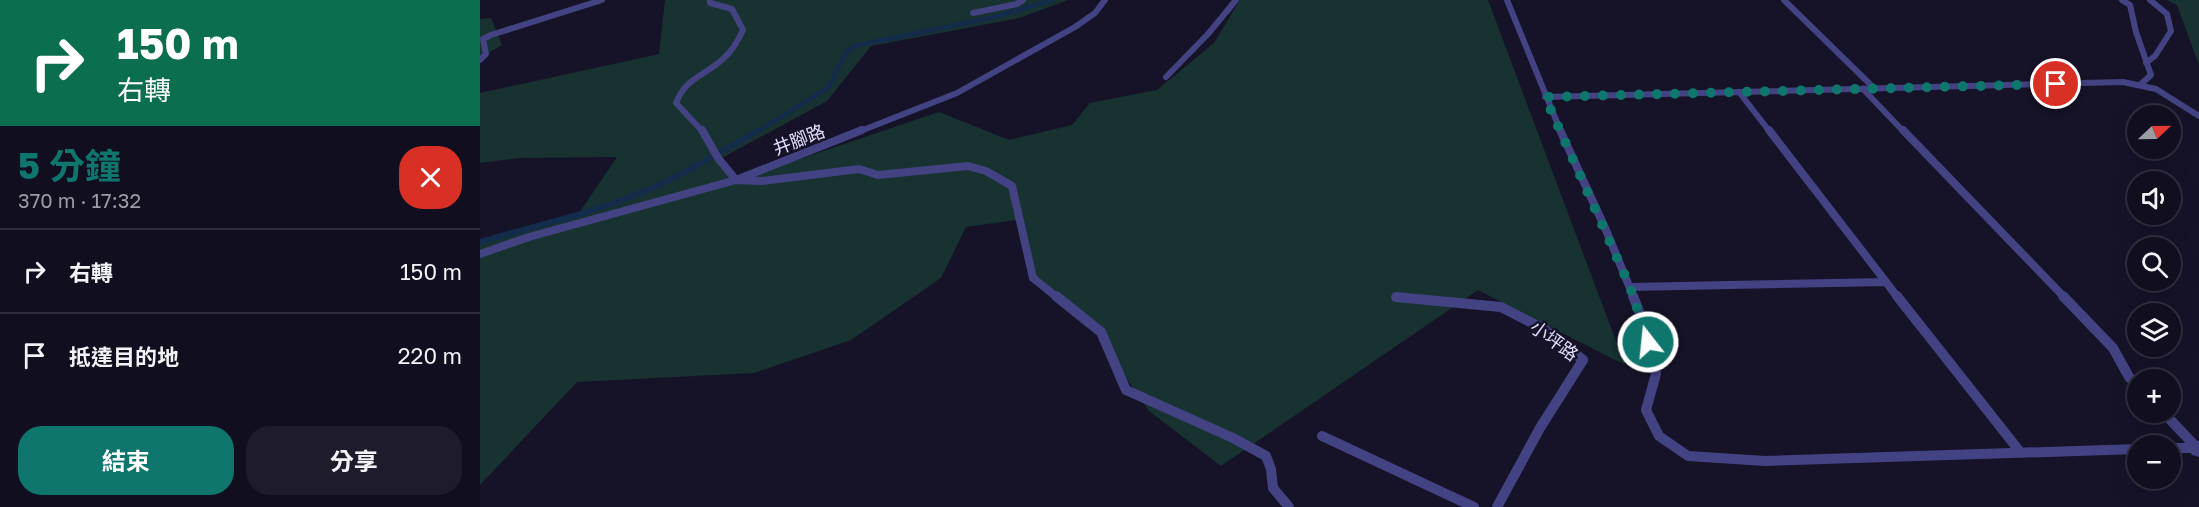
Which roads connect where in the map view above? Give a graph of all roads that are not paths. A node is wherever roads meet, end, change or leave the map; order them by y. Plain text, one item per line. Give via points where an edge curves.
1 (602, 0) edge
2 (710, 0) edge
3 (1023, 0) edge
4 (1105, 0) edge
5 (1236, 0) edge
6 (1507, 0) edge
7 (1784, 0) edge
8 (2122, 0) edge
9 (2150, 0) edge
10 (973, 13) dead end
11 (480, 60) edge
12 (2146, 63) junction
13 (1166, 77) dead end
14 (2141, 84) junction
15 (1863, 89) junction
16 (1875, 89) junction
17 (1739, 92) junction
18 (1545, 97) junction
19 (2199, 116) edge
20 (736, 180) junction
21 (480, 254) edge
22 (1886, 282) junction
23 (1630, 287) junction
24 (1396, 297) dead end
25 (2127, 372) edge
26 (2174, 423) edge
27 (1322, 436) dead end
28 (2181, 448) edge
29 (2198, 448) edge
30 (2127, 449) edge
31 (2020, 453) junction
32 (1289, 507) edge
33 (1474, 507) edge
34 (1497, 507) edge

1 - 11 lane via 491,35 483,39 486,54
2 - 20 lane via 732,9 743,30 723,59 682,88 676,103 707,136
3 - 10 lane
4 - 20 lane, 井腳路 via 1075,27 957,93
5 - 13 lane
6 - 18 lane
7 - 16 lane
8 - 12 lane via 2130,5
9 - 12 lane via 2167,14 2171,31
12 - 14 lane via 2151,75
14 - 16 lane
14 - 19 lane via 2167,94
15 - 16 lane
15 - 17 lane
15 - 25 lane via 2113,348
17 - 18 lane
17 - 22 lane
18 - 23 lane
20 - 21 lane, 井腳路
20 - 32 lane via 762,181 859,169 878,175 968,166 1012,186 1032,279 1101,332 1126,390 1266,456 1273,488
22 - 23 lane
22 - 31 lane
23 - 31 lane via 1645,326 1656,374 1646,410 1659,436 1688,456 1765,461
24 - 34 lane, 小坪路 via 1502,307 1544,329 1583,360
26 - 29 lane
27 - 33 lane
28 - 29 lane
30 - 31 lane

